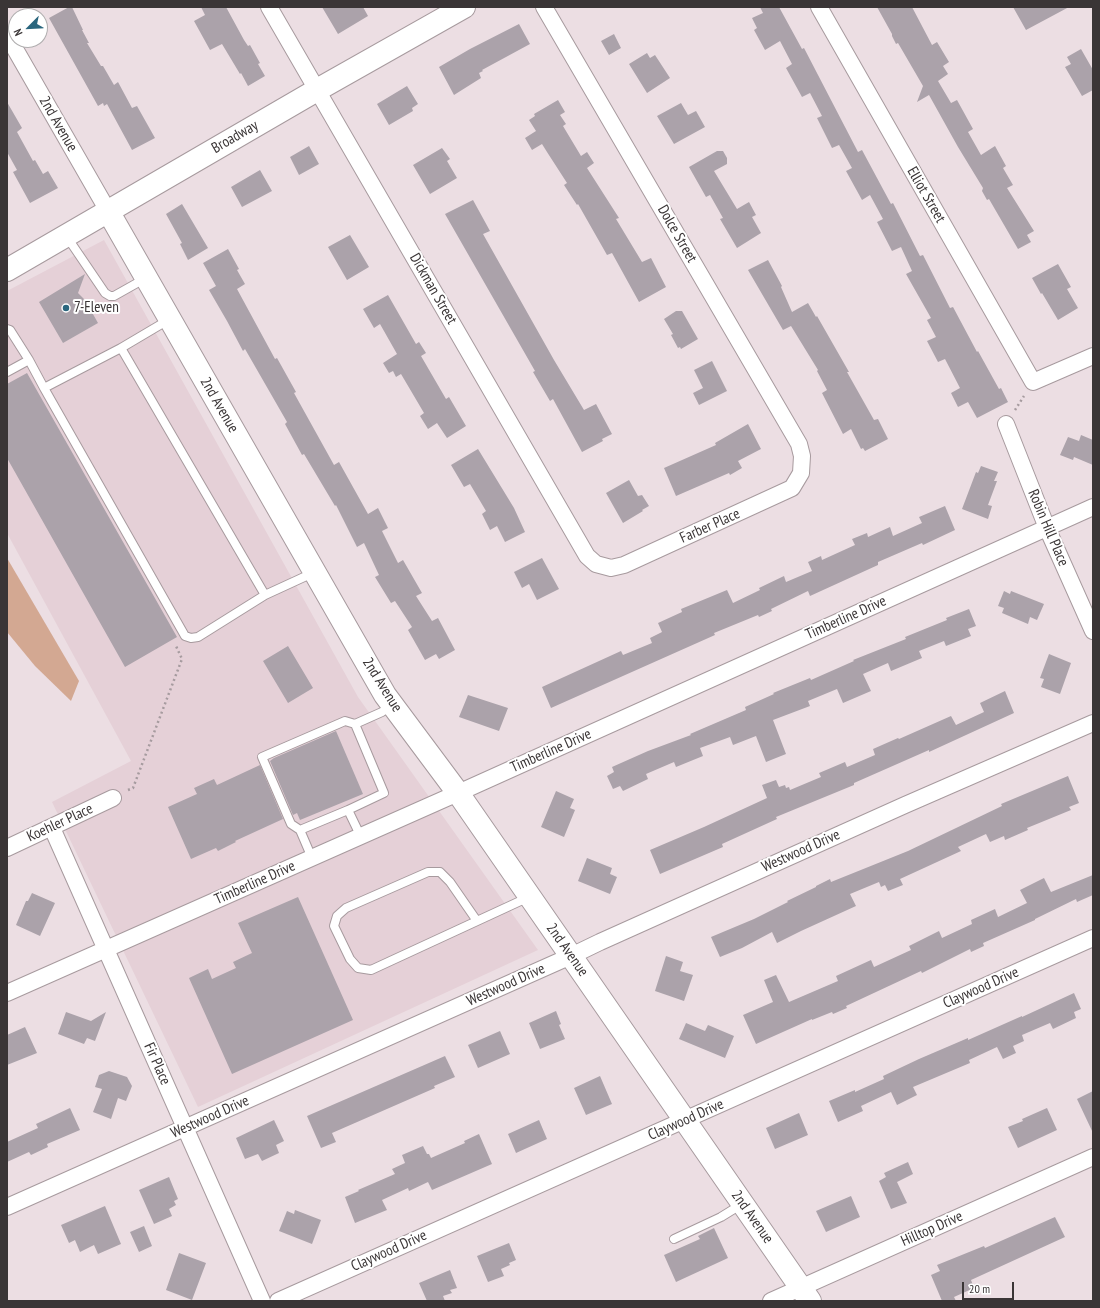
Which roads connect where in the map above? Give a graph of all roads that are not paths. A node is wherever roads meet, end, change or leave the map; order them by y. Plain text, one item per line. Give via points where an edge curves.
1 (270, 7) edge
2 (464, 7) edge
3 (544, 7) edge
4 (819, 7) edge
5 (7, 35) edge
6 (317, 90) junction
7 (108, 211) junction
8 (66, 235) junction
9 (7, 270) edge
10 (147, 278) junction
11 (170, 319) junction
12 (7, 329) edge
13 (121, 348) junction
14 (1093, 356) edge
15 (28, 360) junction
16 (7, 372) edge
17 (44, 388) junction
18 (1006, 424) road end
19 (802, 464) joint
20 (1093, 507) edge
21 (1047, 528) junction
22 (601, 566) joint
23 (315, 572) junction
24 (266, 595) junction
25 (1093, 631) edge
26 (393, 705) junction
27 (1093, 723) edge
28 (355, 724) junction
29 (458, 793) junction
30 (113, 798) road end
31 (348, 810) junction
32 (52, 828) junction
33 (300, 830) junction
34 (361, 837) junction
35 (7, 848) edge
36 (312, 858) junction
37 (530, 897) junction
38 (477, 921) junction
39 (1093, 938) edge
40 (106, 949) junction
41 (572, 956) junction
42 (7, 992) edge
43 (685, 1120) junction
44 (186, 1128) junction
45 (1093, 1157) edge
46 (743, 1204) junction
47 (7, 1207) edge
48 (674, 1239) dead end
49 (806, 1294) edge
50 (262, 1301) edge
51 (278, 1301) edge
52 (771, 1301) edge

1 - 6 street, Dickman Street
2 - 6 street, Broadway
3 - 19 street, Dolce Street via 799,444
4 - 14 street, Elliot Street via 1033,382
5 - 7 street, 2nd Avenue
6 - 7 street, Broadway
6 - 22 street, Dickman Street via 587,556
7 - 8 street, Broadway
7 - 10 street, 2nd Avenue
8 - 9 street, Broadway
8 - 10 lane via 105,293 110,296
10 - 11 street, 2nd Avenue
11 - 13 lane
11 - 23 street, 2nd Avenue
12 - 15 lane
13 - 17 lane
13 - 24 lane
15 - 16 lane
15 - 17 lane
17 - 24 lane via 185,636 198,637
18 - 21 street, Robin Hill Place
19 - 22 street, Farber Place via 801,473 792,488 624,565 611,568
20 - 21 street, Timberline Drive
21 - 25 street, Robin Hill Place
21 - 29 street, Timberline Drive
23 - 24 lane
23 - 26 street, 2nd Avenue
26 - 28 lane
26 - 29 street, 2nd Avenue
27 - 41 street, Westwood Drive
28 - 31 lane via 384,793
28 - 33 lane via 345,721 262,757 291,824
29 - 34 street, Timberline Drive
29 - 37 street, 2nd Avenue
30 - 32 street, Koehler Place
31 - 33 lane
31 - 34 lane
32 - 35 street, Koehler Place
32 - 40 street, Fir Place
33 - 36 lane
34 - 36 street, Timberline Drive
36 - 40 street, Timberline Drive
37 - 38 lane
37 - 41 street, 2nd Avenue
38 - 38 lane via 371,970 358,968 350,959 334,926 337,916 346,908 428,872 440,872
39 - 43 street, Claywood Drive
40 - 42 street, Timberline Drive
40 - 44 street, Fir Place
41 - 43 street, 2nd Avenue
41 - 44 street, Westwood Drive
43 - 46 street, 2nd Avenue
43 - 51 street, Claywood Drive
44 - 47 street, Westwood Drive
44 - 50 street, Fir Place
45 - 49 street, Hilltop Drive
46 - 48 lane via 721,1218
46 - 49 street, 2nd Avenue
49 - 52 street, Hilltop Drive

